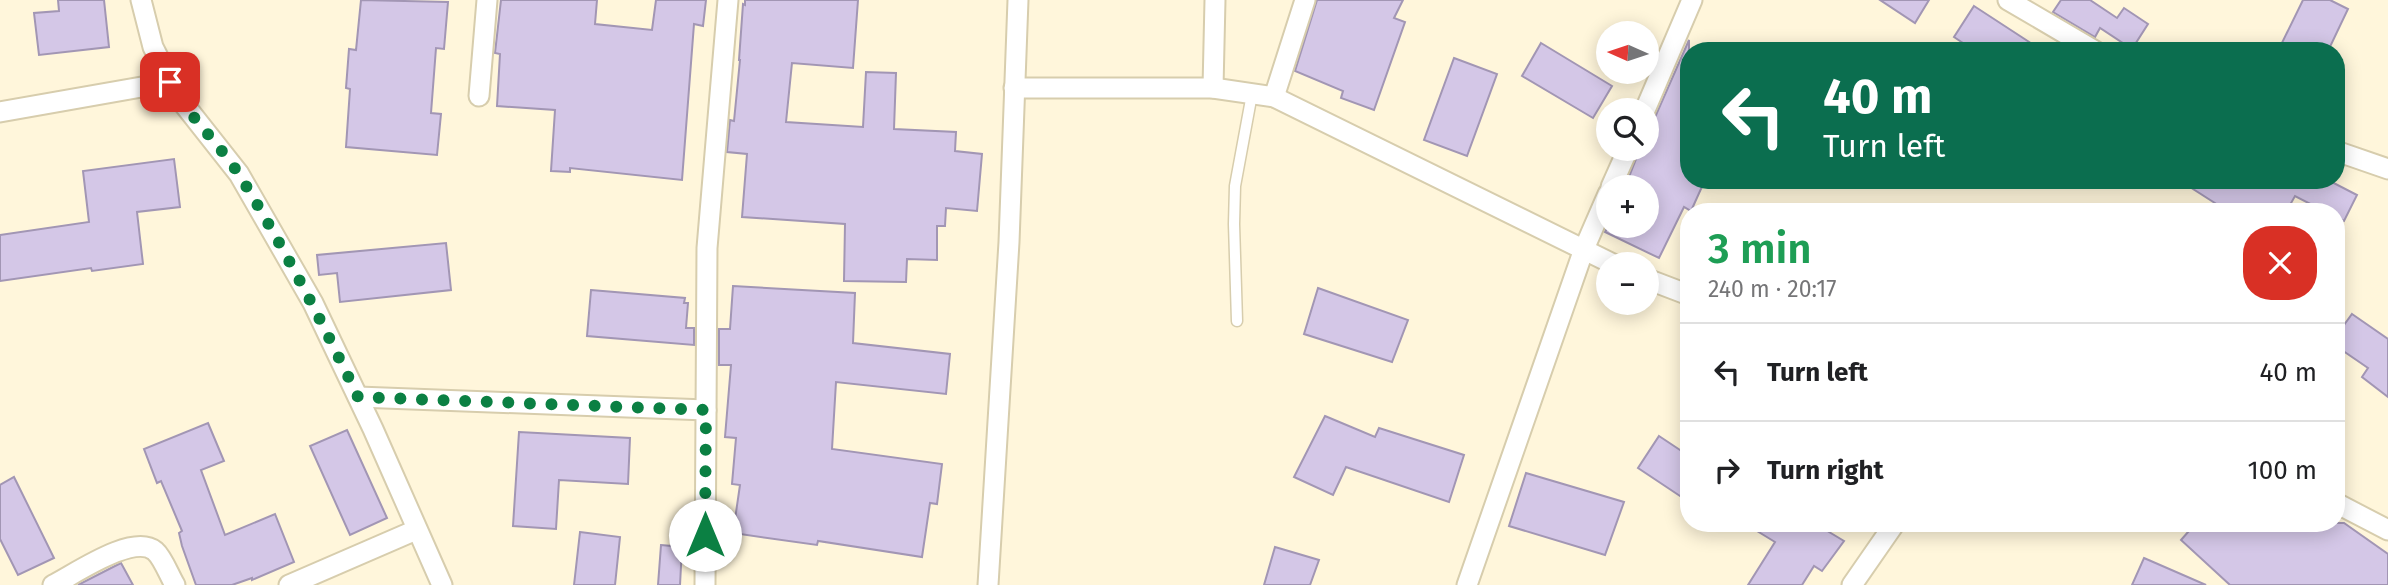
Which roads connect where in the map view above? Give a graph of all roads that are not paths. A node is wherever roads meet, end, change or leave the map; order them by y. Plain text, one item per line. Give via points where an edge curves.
1 (141, 0) edge
2 (487, 0) edge
3 (728, 0) edge
4 (1018, 0) edge
5 (1216, 0) edge
6 (1305, 0) edge
7 (1692, 0) edge
8 (2008, 0) edge
9 (2080, 42) edge
10 (170, 82) junction
11 (1014, 88) junction
12 (1213, 88) junction
13 (1252, 94) junction
14 (479, 96) dead end
15 (1275, 97) junction
16 (1650, 98) edge
17 (0, 112) edge
18 (2345, 154) edge
19 (2388, 169) edge
20 (1596, 222) edge
21 (1584, 249) junction
22 (1596, 255) edge
23 (1659, 284) edge
24 (1680, 292) edge
25 (1237, 321) dead end
26 (358, 397) junction
27 (706, 410) junction
28 (2345, 508) edge
29 (416, 530) junction
30 (2388, 530) edge
31 (1889, 532) edge
32 (53, 585) edge
33 (175, 585) edge
34 (289, 585) edge
35 (442, 585) edge
36 (705, 585) edge
37 (988, 585) edge
38 (1467, 585) edge
39 (1852, 585) edge

1 - 10 street via 153,47
2 - 14 street
3 - 27 street via 707,248
4 - 11 street
5 - 12 street
6 - 15 street
7 - 16 street
8 - 9 street
10 - 17 street
10 - 26 street via 239,174 313,303
11 - 12 street
11 - 37 street
12 - 13 street
13 - 15 street
13 - 25 lane via 1235,186
15 - 21 street
18 - 19 street
20 - 21 street
21 - 22 street
21 - 38 street
23 - 24 street
26 - 27 street
26 - 29 street
27 - 36 street
28 - 30 street
29 - 34 street
29 - 35 street
31 - 39 street
32 - 33 street via 126,547 142,545 156,551

